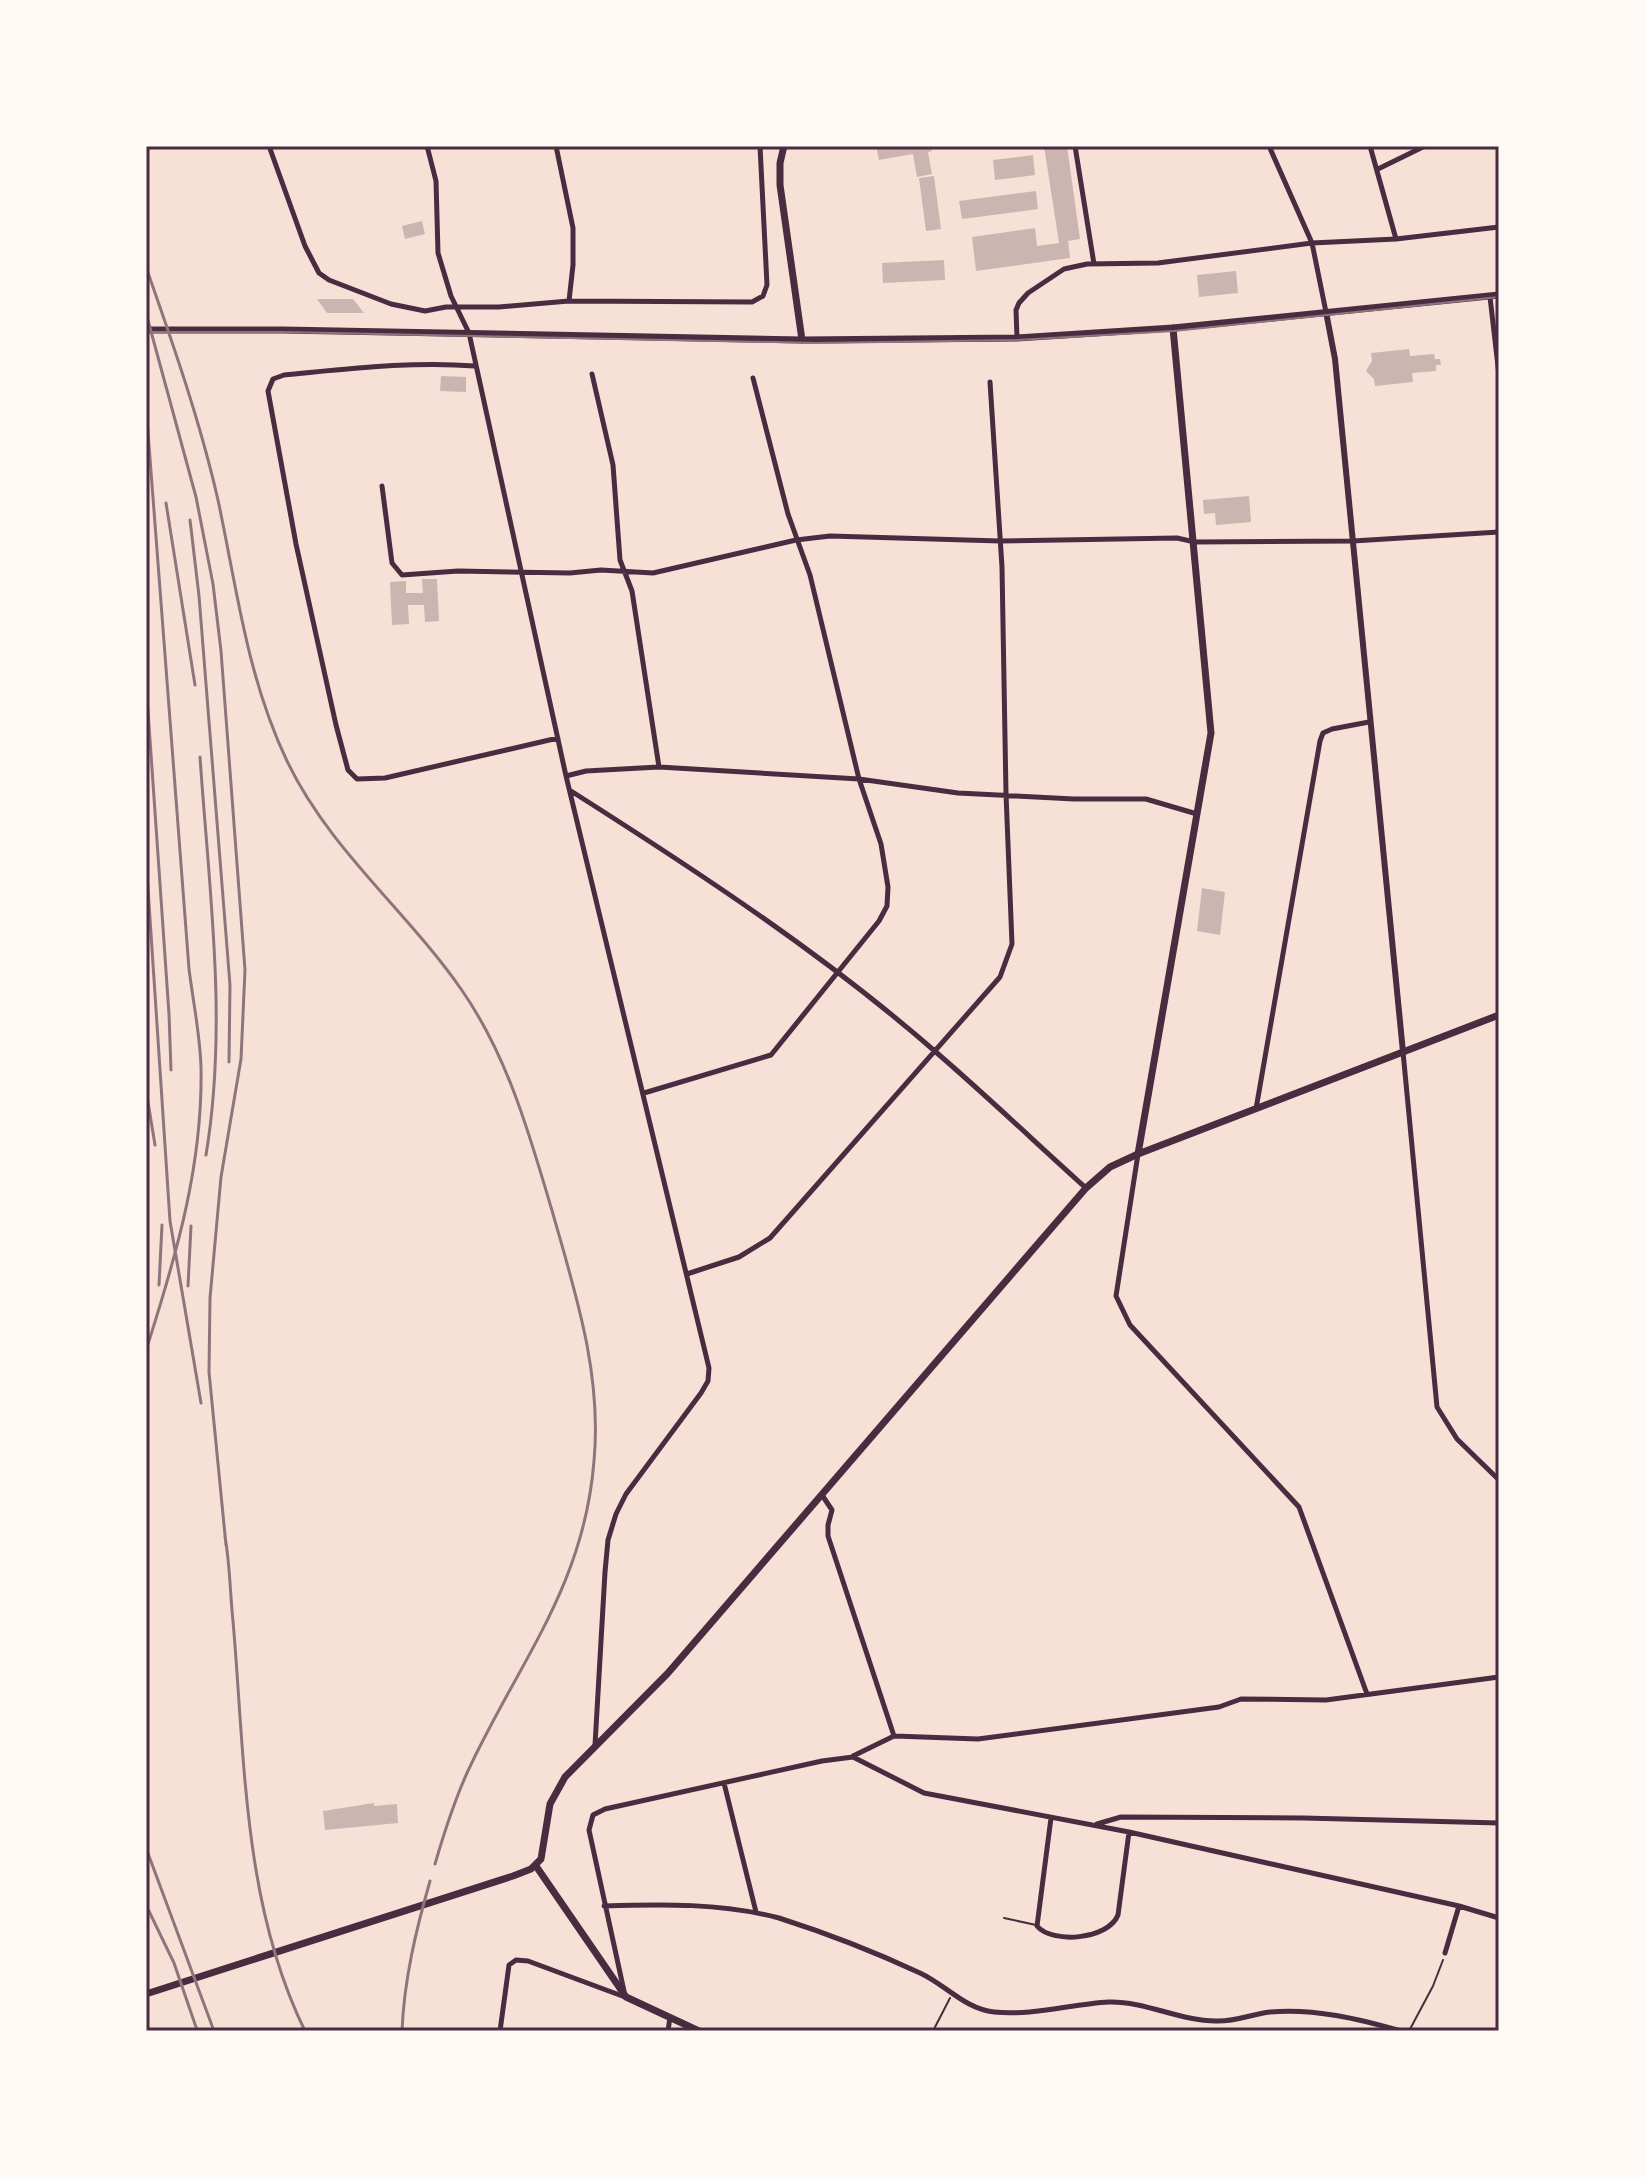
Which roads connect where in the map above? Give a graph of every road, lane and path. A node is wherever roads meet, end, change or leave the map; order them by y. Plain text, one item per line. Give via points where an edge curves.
1 (269, 146) edge
2 (427, 146) edge
3 (556, 146) edge
4 (760, 146) edge
5 (770, 146) edge
6 (784, 146) edge
7 (1075, 146) edge
8 (1269, 146) edge
9 (1370, 146) edge
10 (1425, 146) edge
11 (1378, 169) junction
12 (1499, 227) edge
13 (1396, 239) junction
14 (1312, 243) junction
15 (1094, 264) junction
16 (1499, 295) edge
17 (1490, 297) junction
18 (569, 301) junction
19 (456, 306) junction
20 (1326, 312) junction
21 (1173, 328) junction
22 (146, 330) edge
23 (469, 335) junction
24 (1017, 338) junction
25 (802, 340) junction
26 (475, 366) junction
27 (592, 374) dead end
28 (1499, 375) edge
29 (753, 378) dead end
30 (990, 382) dead end
31 (382, 486) dead end
32 (1499, 532) edge
33 (796, 540) junction
34 (1000, 541) junction
35 (1353, 541) junction
36 (1193, 542) junction
37 (520, 570) junction
38 (623, 570) junction
39 (1369, 722) junction
40 (558, 738) junction
41 (659, 767) junction
42 (566, 776) junction
43 (859, 779) junction
44 (570, 790) junction
45 (1006, 794) junction
46 (1198, 814) junction
47 (837, 973) junction
48 (1499, 1015) edge
49 (936, 1052) junction
50 (1403, 1052) junction
51 (644, 1093) junction
52 (1256, 1109) junction
53 (1138, 1154) junction
54 (1086, 1188) junction
55 (687, 1274) junction
56 (1499, 1480) edge
57 (822, 1495) junction
58 (1499, 1677) edge
59 (1367, 1694) junction
60 (894, 1736) junction
61 (595, 1746) junction
62 (853, 1757) junction
63 (724, 1783) junction
64 (1051, 1818) junction
65 (1499, 1823) edge
66 (1094, 1825) junction
67 (1129, 1832) junction
68 (536, 1866) junction
69 (604, 1906) junction
70 (1459, 1906) junction
71 (756, 1912) junction
72 (1004, 1918) dead end
73 (1499, 1918) edge
74 (1037, 1926) junction
75 (1445, 1953) joint
76 (146, 1994) edge
77 (952, 1994) junction
78 (626, 1997) junction
79 (670, 2017) junction
80 (500, 2031) edge
81 (668, 2031) edge
82 (699, 2031) edge
83 (933, 2031) edge
84 (1401, 2031) edge
85 (1409, 2031) edge

1 - 19 street via 319,273 391,304 425,311
2 - 19 street via 436,181 438,253
3 - 18 street via 573,228
4 - 18 street via 767,285 763,296 752,302
5 - 6 street
6 - 25 main road via 780,185
7 - 15 street
8 - 14 street
9 - 11 street
10 - 11 street
11 - 13 street
12 - 13 street
13 - 14 street
14 - 15 street via 1158,263
14 - 20 street
15 - 24 street via 1064,269 1028,293 1016,310
16 - 17 main road
17 - 20 main road
17 - 28 street
18 - 19 street
19 - 23 street
20 - 21 main road
20 - 35 street
21 - 24 main road
21 - 36 main road
22 - 23 main road
23 - 25 main road
23 - 26 street
24 - 25 main road
26 - 37 street
26 - 40 street via 361,367 273,379 268,391 301,570 348,770 357,779 376,780
27 - 38 street via 613,465
29 - 33 street
30 - 34 street
31 - 37 street via 392,563 402,575
32 - 35 street
33 - 34 street via 830,536
33 - 38 street via 653,573
33 - 43 street via 810,575
34 - 36 street
34 - 45 street
35 - 36 street
35 - 39 street
36 - 46 main road via 1211,733
37 - 38 street
37 - 40 street
38 - 41 street via 632,591
39 - 50 street
39 - 52 street via 1332,729 1320,741
40 - 42 street
41 - 42 street
41 - 43 street
42 - 44 street
43 - 45 street
43 - 47 street via 881,844 887,906
44 - 47 street via 678,859
44 - 51 street
45 - 46 street via 1146,799
45 - 49 street via 1012,944 1000,977
46 - 53 main road
47 - 49 street
47 - 51 street via 771,1055
48 - 50 main road
49 - 54 street
49 - 55 street via 770,1238 739,1257
50 - 52 main road
50 - 56 street via 1437,1407 1457,1439
51 - 55 street
52 - 53 main road
53 - 54 main road via 1110,1167
53 - 59 street via 1116,1296 1130,1325 1299,1507
54 - 57 main road
55 - 61 street via 708,1381 616,1514 605,1572
57 - 60 street via 832,1510 828,1536
57 - 61 main road via 668,1673
58 - 59 street
59 - 60 street via 1326,1700 1241,1699 1219,1707 978,1739
60 - 62 street
61 - 68 main road via 556,1790
62 - 63 street
62 - 64 street via 924,1793
63 - 69 street via 593,1815 589,1830
63 - 71 street
64 - 66 street
64 - 74 street
65 - 66 street via 1121,1817
66 - 67 street
67 - 70 street
67 - 74 street via 1115,1924 1081,1936 1046,1933
68 - 76 main road
68 - 78 main road
69 - 71 street via 671,1904
69 - 78 street
70 - 73 street
70 - 75 street
71 - 77 street via 902,1965
72 - 74 lane
75 - 85 path
77 - 83 path
77 - 84 street via 995,2012 1114,2002 1217,2021 1298,2010
78 - 79 main road
78 - 80 street via 516,1960 509,1965
79 - 81 street
79 - 82 main road

